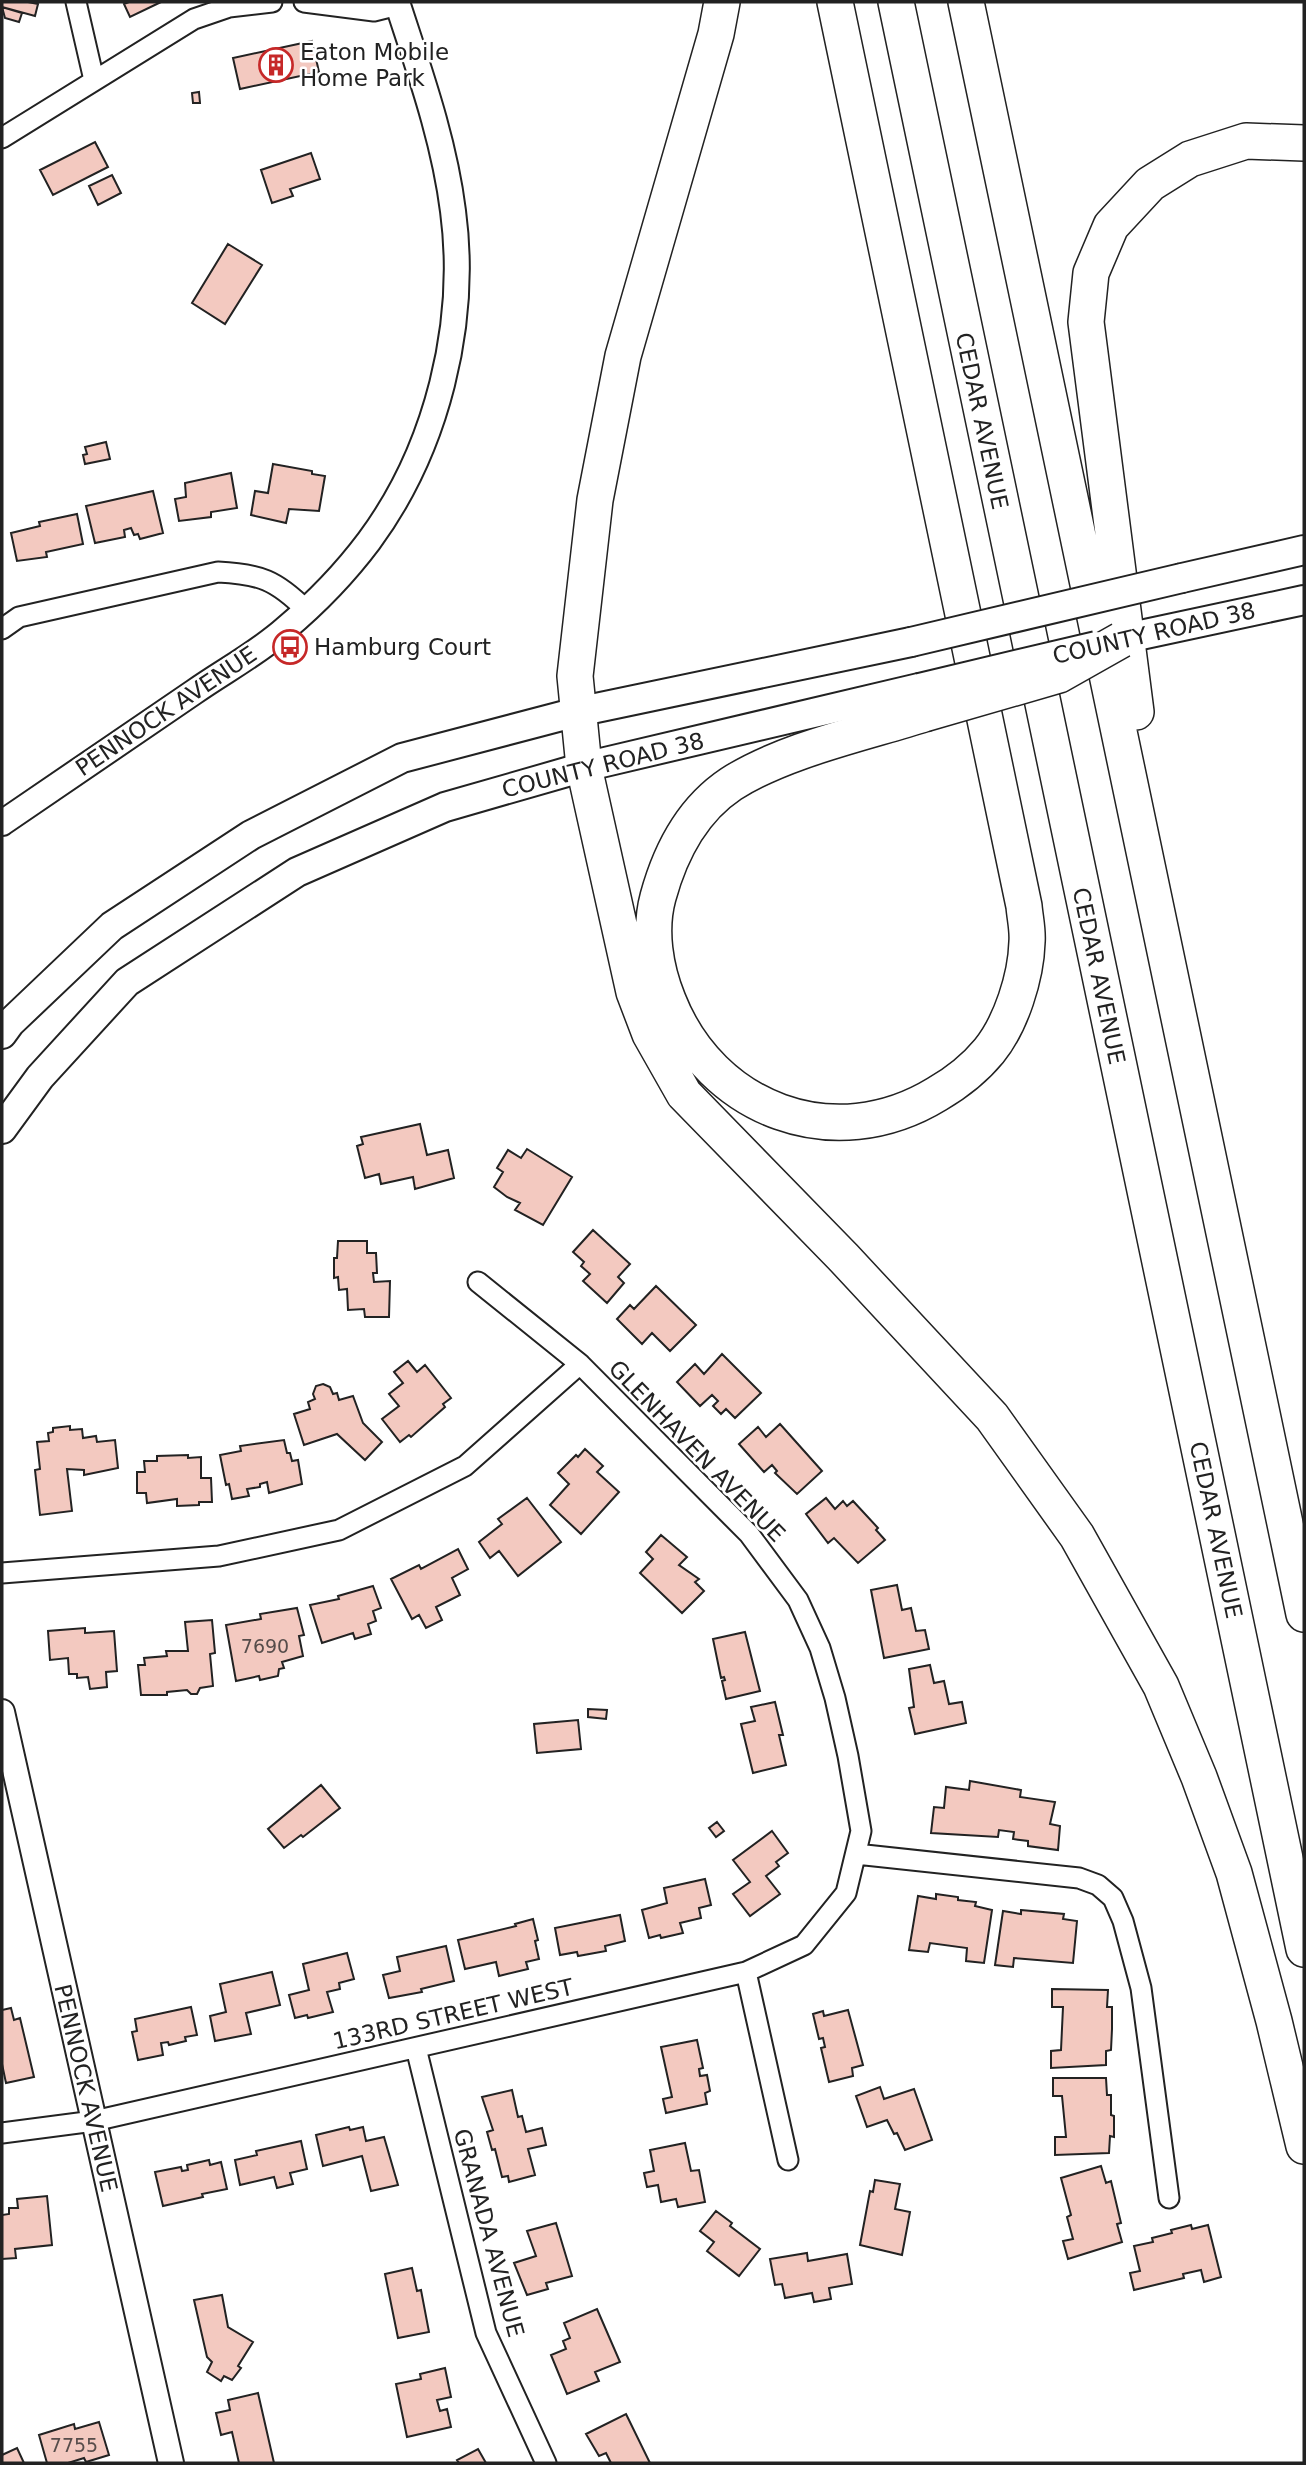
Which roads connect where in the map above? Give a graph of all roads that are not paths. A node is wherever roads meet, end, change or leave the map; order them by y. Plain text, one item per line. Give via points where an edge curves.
1 (76, 2) edge
2 (272, 2) edge
3 (304, 2) edge
4 (722, 2) edge
5 (835, 2) edge
6 (896, 2) edge
7 (966, 2) edge
8 (398, 3) edge
9 (94, 80) junction
10 (2, 138) edge
11 (1304, 143) edge
12 (1304, 550) edge
13 (1304, 600) edge
14 (306, 610) junction
15 (2, 629) edge
16 (1121, 640) joint
17 (921, 701) junction
18 (578, 712) junction
19 (584, 767) junction
20 (2, 822) edge
21 (1167, 965) junction
22 (2, 1034) edge
23 (2, 1129) edge
24 (478, 1282) dead end
25 (580, 1364) junction
26 (2, 1573) edge
27 (1304, 1614) edge
28 (2, 1712) edge
29 (856, 1854) junction
30 (1304, 1949) edge
31 (746, 1972) junction
32 (416, 2048) junction
33 (94, 2122) junction
34 (2, 2133) edge
35 (1304, 2146) edge
36 (788, 2160) dead end
37 (1169, 2198) dead end
38 (171, 2463) edge
39 (546, 2463) edge

1 - 9 street
2 - 9 street via 229,7 194,19
3 - 8 street, PENNOCK AVENUE via 374,11
4 - 18 highway via 623,356 596,500 575,676
5 - 17 highway via 1024,906 1027,942 1023,977 1011,1011 990,1050 957,1082 884,1118 843,1123 804,1120 768,1108 732,1087 704,1061 676,1021 663,988 654,951 654,910 679,841 703,809 730,785 773,762
6 - 30 highway, CEDAR AVENUE
7 - 21 highway
8 - 14 street, PENNOCK AVENUE via 449,181 457,284 452,333 440,391 417,457 396,499 369,540
9 - 10 street
11 - 21 highway via 1246,141 1190,159 1150,184 1111,226 1091,273 1087,322
12 - 18 main road, COUNTY ROAD 38, bridge via 911,642
13 - 16 main road, COUNTY ROAD 38
14 - 15 street via 265,578 218,572 19,617
14 - 20 street, PENNOCK AVENUE via 283,631
16 - 17 highway, bridge via 1059,675
17 - 19 main road, COUNTY ROAD 38
18 - 19 highway
18 - 22 main road, COUNTY ROAD 38 via 402,758 251,835 112,926
19 - 23 main road, COUNTY ROAD 38 via 445,807 297,872 127,982 40,1077
19 - 35 highway via 634,992 650,1034 684,1094 992,1417 1077,1536 1161,1686 1234,1872
21 - 27 highway
24 - 25 street, GLENHAVEN AVENUE
25 - 26 street via 465,1466 339,1530 219,1556
25 - 29 street, GLENHAVEN AVENUE via 749,1534 797,1600 820,1648 846,1744 861,1831
28 - 33 street, PENNOCK AVENUE
29 - 31 street, 133RD STREET WEST via 846,1893 804,1945
29 - 37 street via 1079,1878 1098,1885 1113,1898 1141,1987
31 - 32 street, 133RD STREET WEST
31 - 36 street
32 - 33 street, 133RD STREET WEST
32 - 39 street, GRANADA AVENUE via 486,2333
33 - 34 street, 133RD STREET WEST
33 - 38 street, PENNOCK AVENUE

